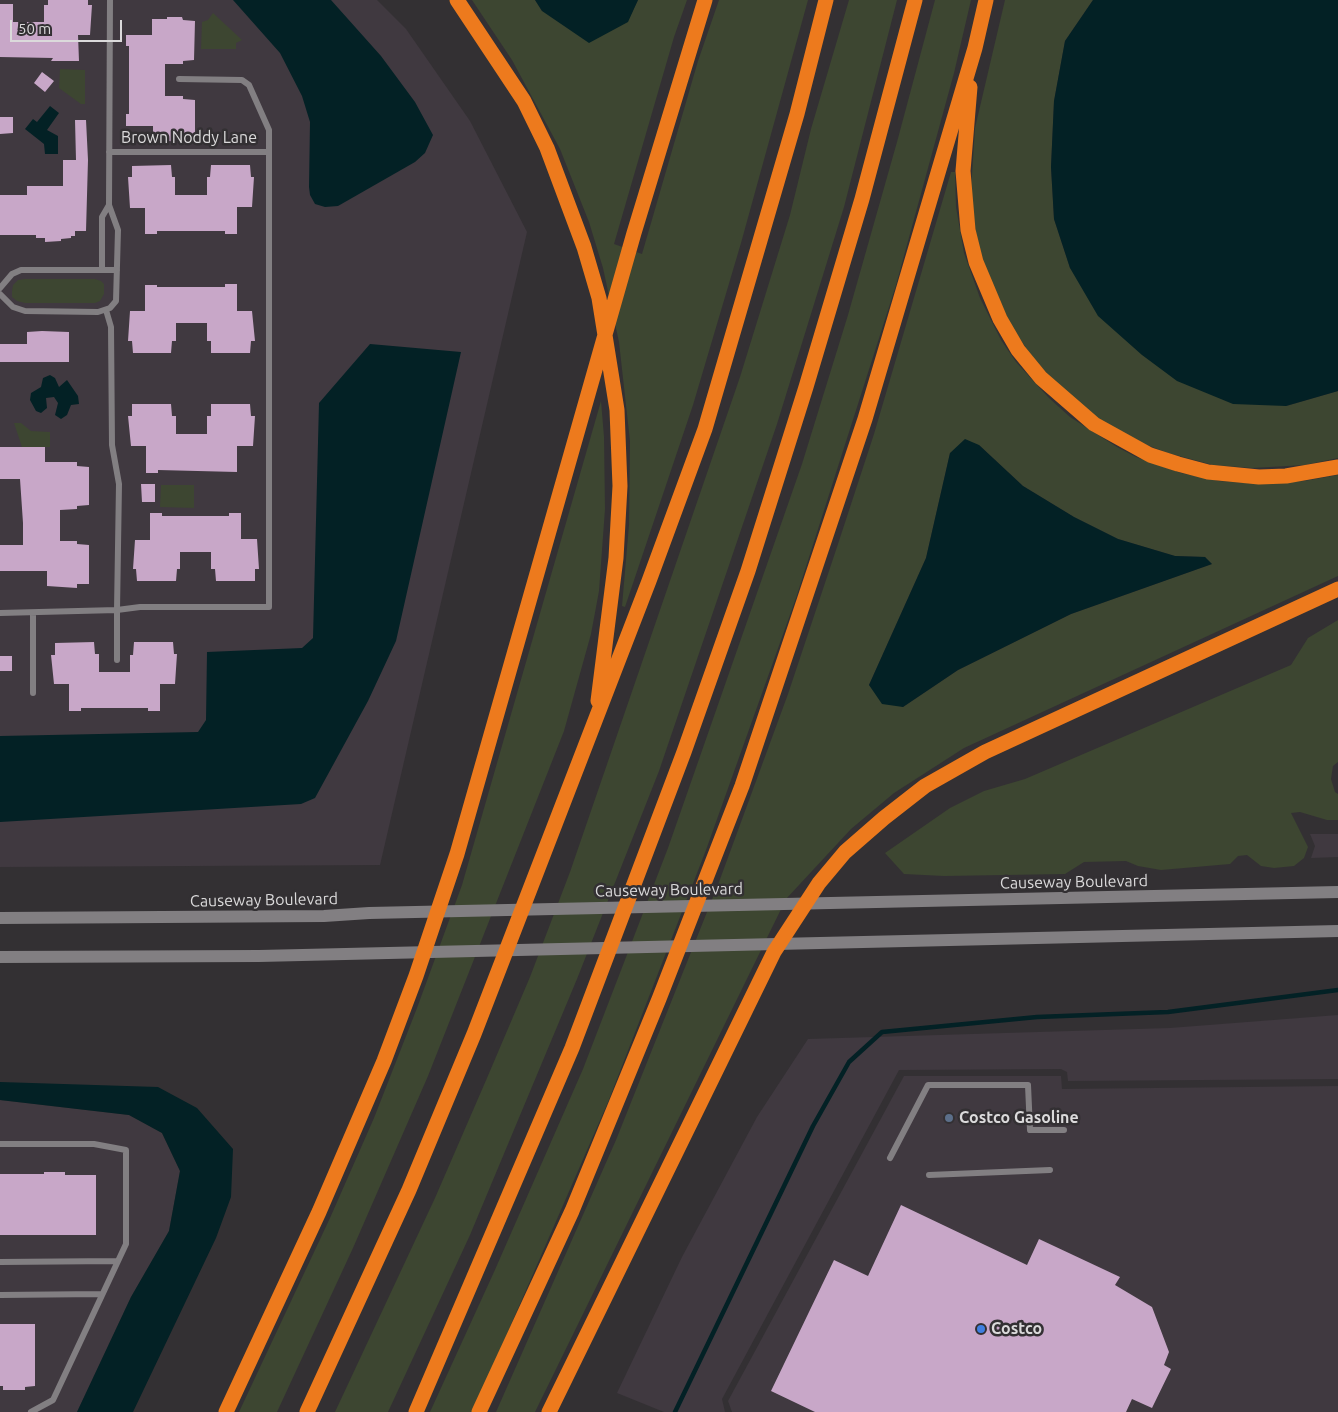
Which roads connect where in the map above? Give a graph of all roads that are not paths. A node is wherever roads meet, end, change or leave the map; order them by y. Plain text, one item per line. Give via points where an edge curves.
1 (110, 0) edge
2 (457, 0) edge
3 (705, 0) edge
4 (826, 0) edge
5 (915, 0) edge
6 (986, 0) edge
7 (975, 48) junction
8 (178, 79) dead end
9 (109, 152) junction
10 (269, 152) junction
11 (109, 205) junction
12 (102, 270) junction
13 (118, 270) junction
14 (0, 288) edge
15 (0, 294) edge
16 (106, 310) junction
17 (1338, 467) edge
18 (1338, 590) edge
19 (117, 610) junction
20 (0, 613) edge
21 (33, 613) junction
22 (117, 660) dead end
23 (33, 693) dead end
24 (596, 721) junction
25 (1338, 892) edge
26 (0, 918) edge
27 (1338, 931) edge
28 (0, 957) edge
29 (1064, 1130) dead end
30 (0, 1144) edge
31 (890, 1158) dead end
32 (1050, 1170) dead end
33 (930, 1175) dead end
34 (118, 1261) junction
35 (0, 1262) edge
36 (0, 1294) edge
37 (101, 1294) junction
38 (31, 1412) edge
39 (226, 1412) edge
40 (307, 1412) edge
41 (416, 1412) edge
42 (480, 1412) edge
43 (549, 1412) edge

1 - 9 lane
2 - 24 highway via 524,101 547,148 584,247 599,298 617,410 620,486 616,558
3 - 39 highway via 634,233 457,854 416,976 319,1212
4 - 24 highway via 797,114 704,430
5 - 41 highway via 862,199 748,571 684,752 572,1048
6 - 7 highway
7 - 17 highway via 964,144 968,230 976,262 1000,319 1018,350 1041,378 1094,424 1150,455 1178,464 1208,472 1259,476 1286,476
7 - 42 highway via 865,419 742,786 576,1202
8 - 10 lane via 242,80 249,85 266,120
9 - 10 lane, Brown Noddy Lane
9 - 11 lane
10 - 19 lane via 269,607 140,607
11 - 12 lane via 102,217
11 - 13 lane via 118,230
12 - 13 lane
12 - 14 lane via 21,270 12,274
13 - 16 lane via 116,301
15 - 16 lane via 13,308 25,312
16 - 19 lane via 111,327 112,438 119,484
18 - 43 highway via 985,752 926,786 845,852 819,883 774,952
19 - 21 lane
19 - 22 lane
20 - 21 lane
21 - 23 lane
24 - 40 highway via 413,1181
25 - 26 main road, Causeway Boulevard via 173,918
27 - 28 main road via 355,954
29 - 31 lane via 1030,1130 1028,1085 928,1085
30 - 34 lane via 94,1144 126,1150 126,1244
32 - 33 lane
34 - 35 lane
34 - 37 lane
36 - 37 lane
37 - 38 lane via 53,1400

